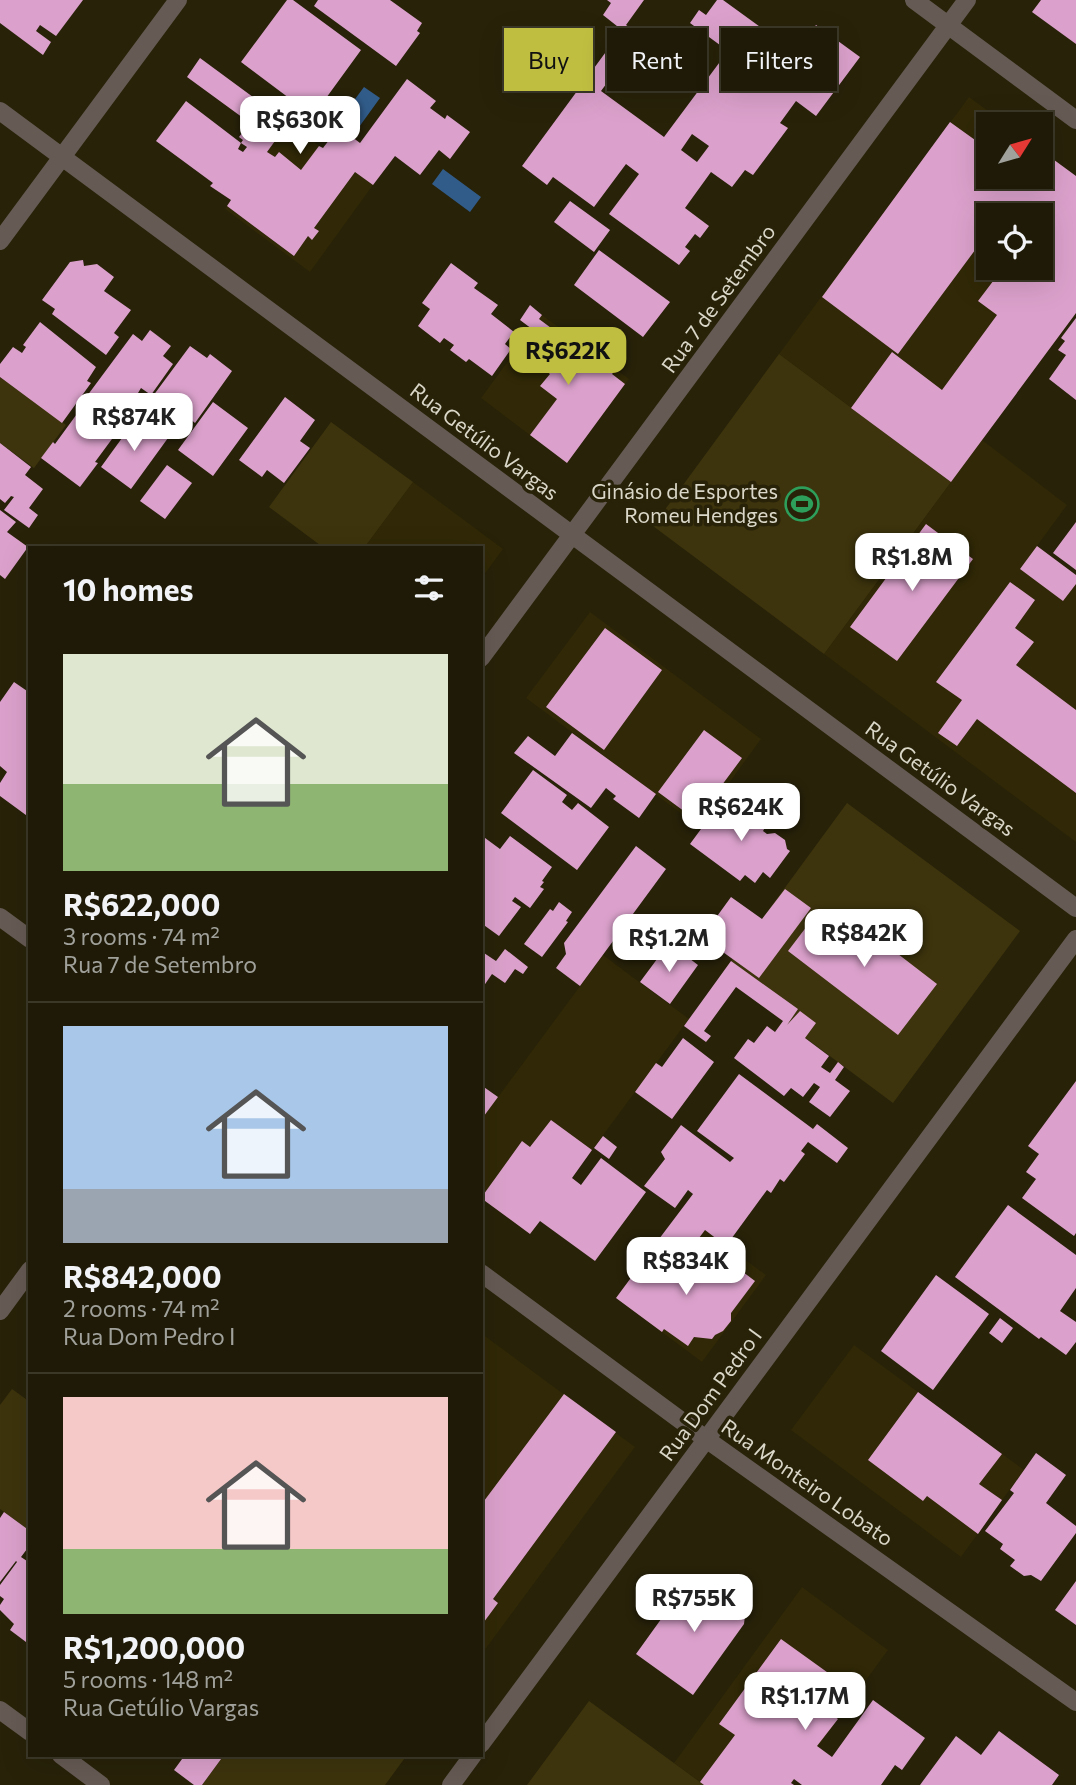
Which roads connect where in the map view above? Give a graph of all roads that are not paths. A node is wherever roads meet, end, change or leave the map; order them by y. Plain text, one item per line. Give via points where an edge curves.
1 (178, 0) edge
2 (914, 0) edge
3 (967, 0) edge
4 (949, 26) junction
5 (0, 111) edge
6 (1076, 120) edge
7 (62, 157) junction
8 (0, 240) edge
9 (572, 535) junction
10 (483, 655) edge
11 (1076, 908) edge
12 (0, 917) edge
13 (28, 938) edge
14 (1076, 939) edge
15 (28, 1273) edge
16 (483, 1274) edge
17 (0, 1311) edge
18 (706, 1439) junction
19 (1076, 1702) edge
20 (0, 1710) edge
21 (28, 1731) edge
22 (483, 1741) edge
23 (64, 1757) edge
24 (472, 1757) edge
25 (101, 1785) edge
26 (451, 1785) edge

1 - 7 street
2 - 4 street
3 - 4 street, Rua 7 de Setembro
4 - 6 street
4 - 9 street, Rua 7 de Setembro
5 - 7 street, Rua Getúlio Vargas
7 - 8 street
7 - 9 street, Rua Getúlio Vargas
9 - 10 street, Rua 7 de Setembro
9 - 11 street, Rua Getúlio Vargas
12 - 13 street
14 - 18 street, Rua Dom Pedro I
15 - 17 street
16 - 18 street, Rua Monteiro Lobato
18 - 19 street, Rua Monteiro Lobato
18 - 22 street, Rua Dom Pedro I
20 - 21 street
23 - 25 street
24 - 26 street

